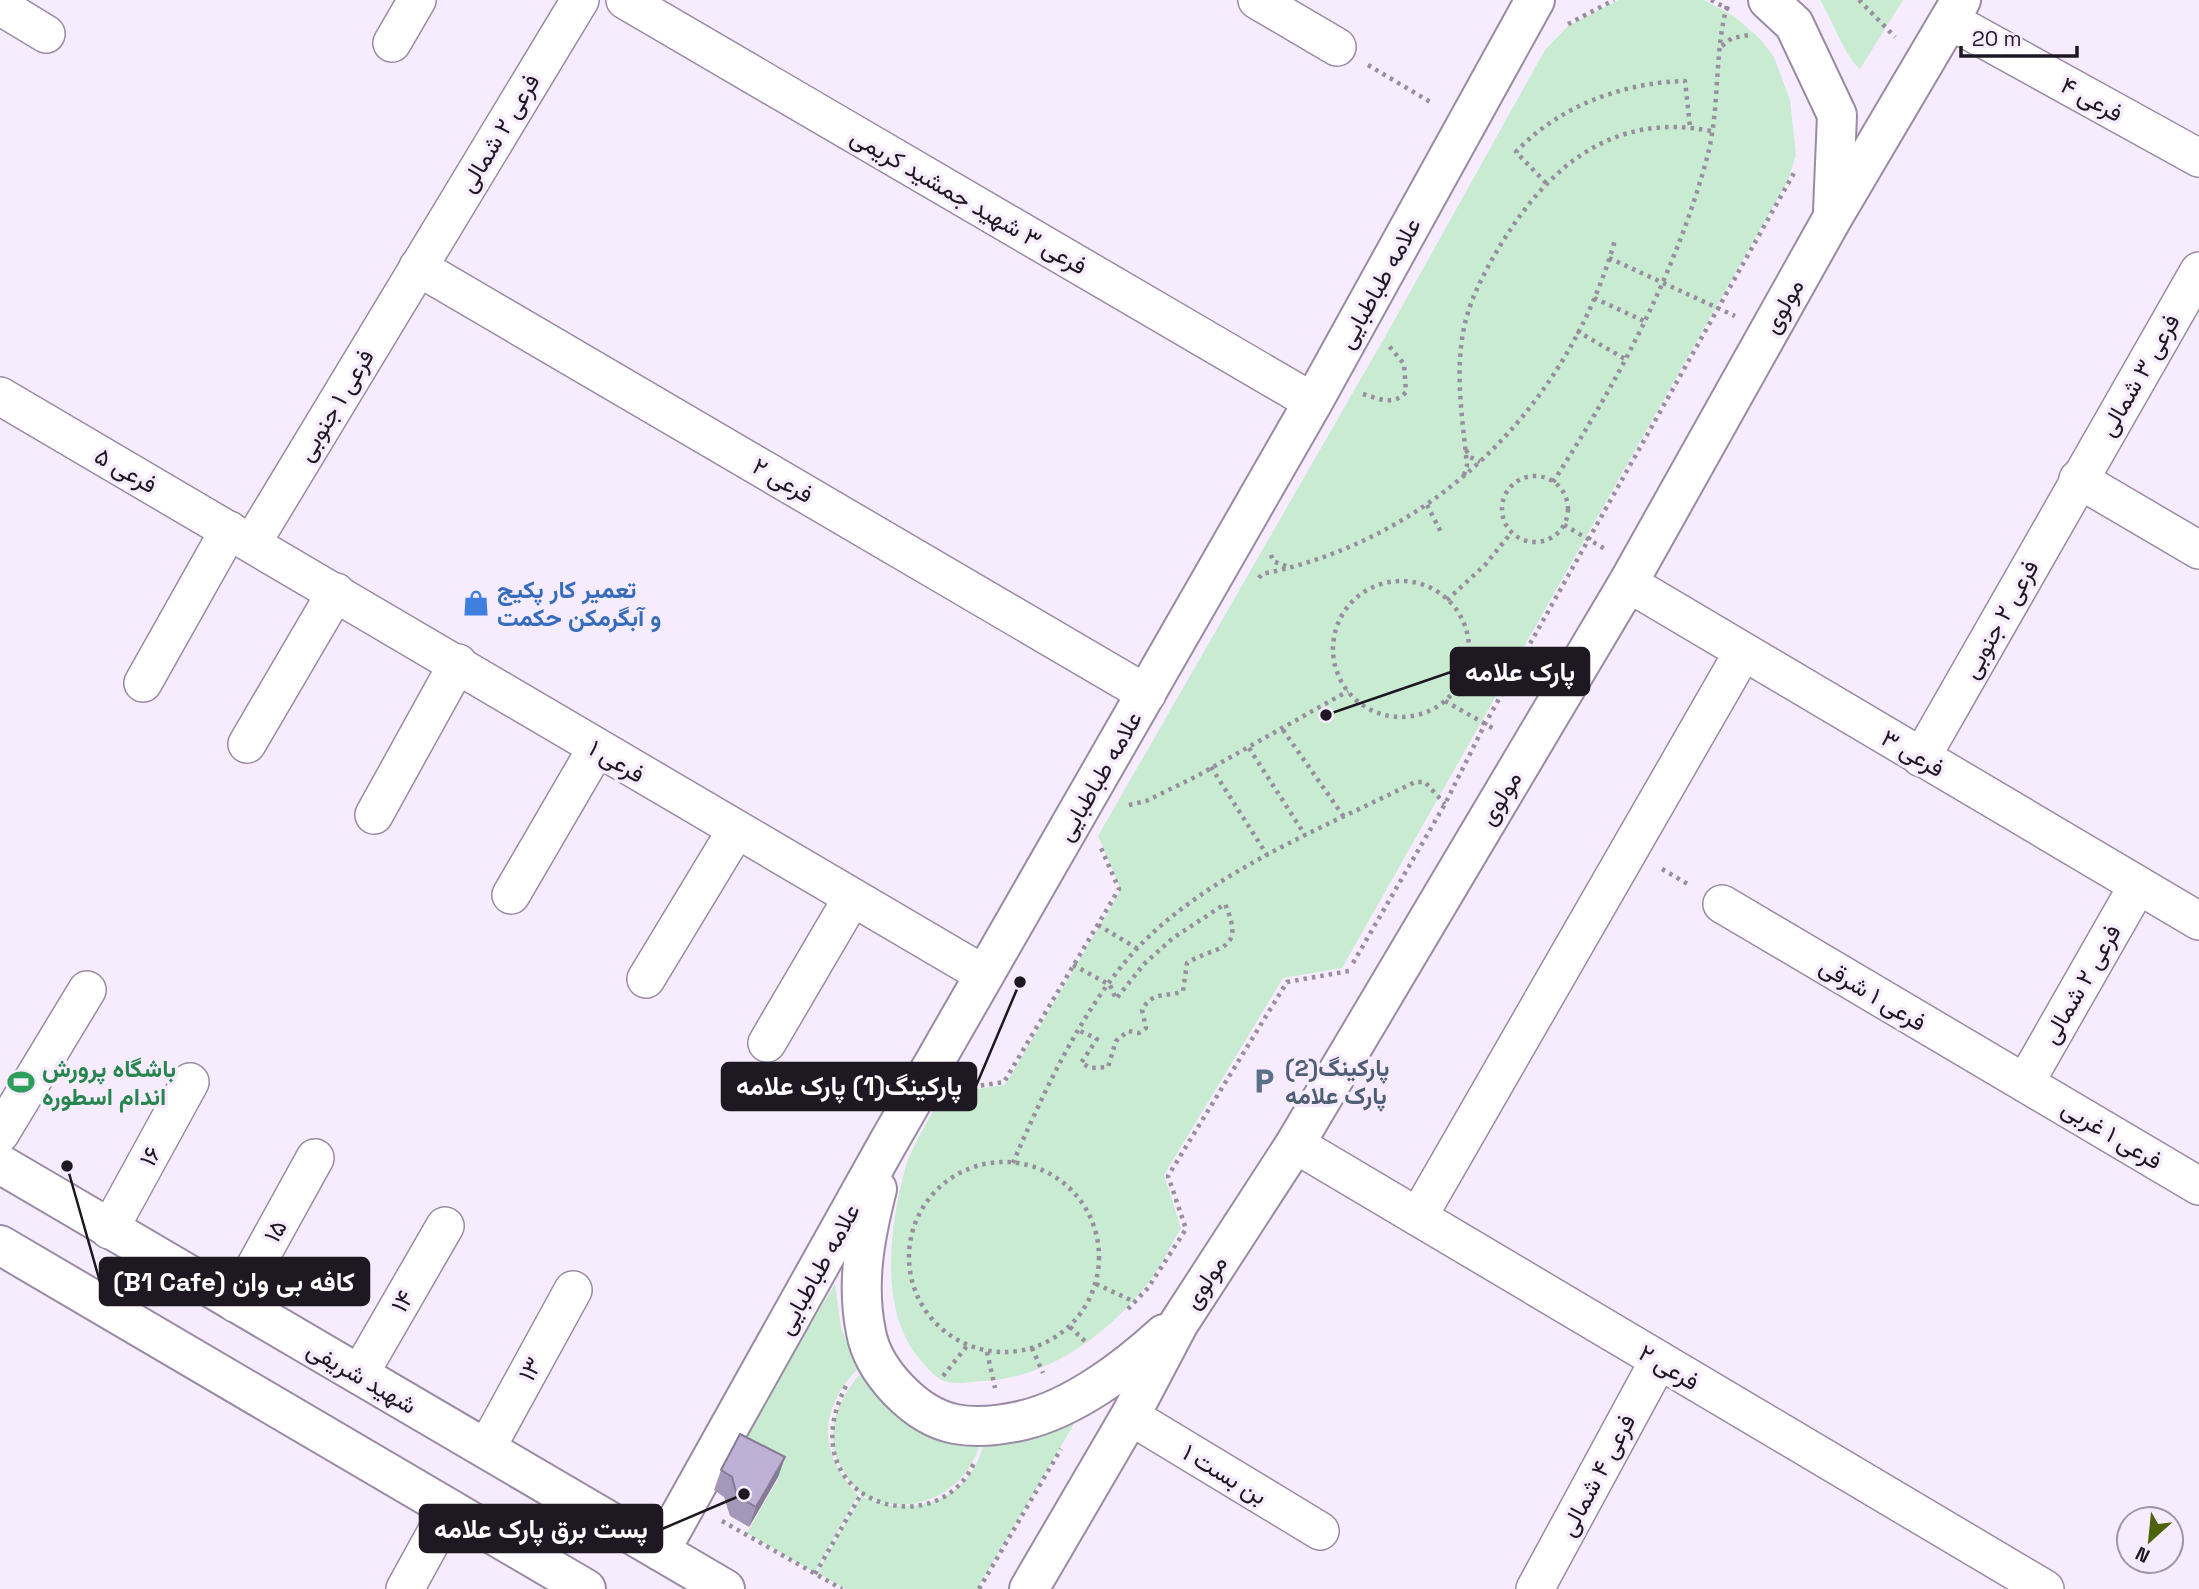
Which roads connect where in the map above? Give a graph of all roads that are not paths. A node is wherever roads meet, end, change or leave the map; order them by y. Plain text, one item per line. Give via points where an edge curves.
1 (417, 0) edge
2 (580, 0) edge
3 (625, 0) edge
4 (1257, 0) edge
5 (1535, 0) edge
6 (1769, 0) edge
7 (0, 6) edge
8 (1955, 10) edge
9 (46, 34) dead end
10 (392, 43) dead end
11 (1337, 47) road end
12 (2199, 158) edge
13 (1833, 217) junction
14 (418, 267) junction
15 (2199, 271) edge
16 (0, 396) edge
17 (1313, 402) junction
18 (2078, 480) junction
19 (240, 536) junction
20 (2199, 550) edge
21 (1628, 583) junction
22 (336, 592) junction
23 (1743, 652) junction
24 (458, 663) junction
25 (143, 683) dead end
26 (1147, 694) junction
27 (247, 744) dead end
28 (596, 748) junction
29 (1921, 758) junction
30 (374, 816) dead end
31 (735, 832) junction
32 (2138, 886) junction
33 (511, 895) dead end
34 (852, 898) junction
35 (1722, 904) road end
36 (2199, 921) edge
37 (985, 975) junction
38 (646, 979) dead end
39 (86, 990) dead end
40 (767, 1043) dead end
41 (190, 1082) dead end
42 (2025, 1083) junction
43 (0, 1134) edge
44 (888, 1143) junction
45 (1294, 1144) junction
46 (315, 1158) dead end
47 (0, 1164) edge
48 (2199, 1186) edge
49 (1418, 1217) junction
50 (445, 1226) dead end
51 (109, 1230) junction
52 (0, 1245) edge
53 (573, 1290) dead end
54 (235, 1303) junction
55 (1181, 1321) junction
56 (1659, 1360) junction
57 (359, 1376) junction
58 (1130, 1416) junction
59 (486, 1449) junction
60 (449, 1509) junction
61 (1320, 1531) dead end
62 (660, 1551) junction
63 (577, 1587) edge
64 (405, 1589) edge
65 (724, 1589) edge
66 (1029, 1589) edge
67 (1535, 1589) edge
68 (2045, 1589) edge

1 - 10 street
2 - 14 street, فرعی ۲ شمالی
3 - 17 street, فرعی ۳ شهید جمشید کریمی
4 - 11 street
5 - 17 street, علامه طباطبایی
6 - 13 street via 1794,24 1837,115
7 - 9 street
8 - 12 street, فرعی ۴
8 - 13 street, مولوی
13 - 21 street, مولوی
14 - 19 street, فرعی ۱ جنوبی
14 - 26 street, فرعی ۲
15 - 18 street, فرعی ۳ شمالی
16 - 19 street, فرعی ۵
17 - 26 street, علامه طباطبایی
18 - 20 street
18 - 29 street, فرعی ۲ جنوبی
19 - 22 street, فرعی ۱
19 - 25 street, فرعی ۱ جنوبی
21 - 23 street, فرعی ۳
21 - 45 street, مولوی
22 - 24 street, فرعی ۱
22 - 27 street
23 - 29 street, فرعی ۳
23 - 49 street
24 - 28 street, فرعی ۱
24 - 30 street
26 - 37 street, علامه طباطبایی
28 - 31 street, فرعی ۱
28 - 33 street
29 - 32 street, فرعی ۳
31 - 34 street, فرعی ۱
31 - 38 street
32 - 36 street, فرعی ۳
32 - 42 street, فرعی ۲ شمالی
34 - 37 street, فرعی ۱
34 - 40 street
35 - 42 street, فرعی ۱ شرقی
37 - 44 street, علامه طباطبایی
39 - 43 street
41 - 51 street, ۱۶
42 - 48 street, فرعی ۱ غربی
44 - 55 street via 866,1229 861,1282 866,1335 895,1386 924,1411 954,1424 1026,1420 1117,1374
44 - 62 street, علامه طباطبایی
45 - 49 street, فرعی ۲
45 - 55 street, مولوی
46 - 54 street, ۱۵
47 - 51 street, شهید شریفی
49 - 56 street, فرعی ۲
50 - 57 street, ۱۴
51 - 54 street, شهید شریفی
52 - 60 street
53 - 59 street, ۱۳
54 - 57 street, شهید شریفی
55 - 58 street, مولوی
56 - 67 street, فرعی ۴ شمالی
56 - 68 street, فرعی ۲
57 - 59 street, شهید شریفی
58 - 61 street, بن بست ۱
58 - 66 street, مولوی
59 - 62 street, شهید شریفی
60 - 63 street
60 - 64 street
62 - 65 street, شهید شریفی

